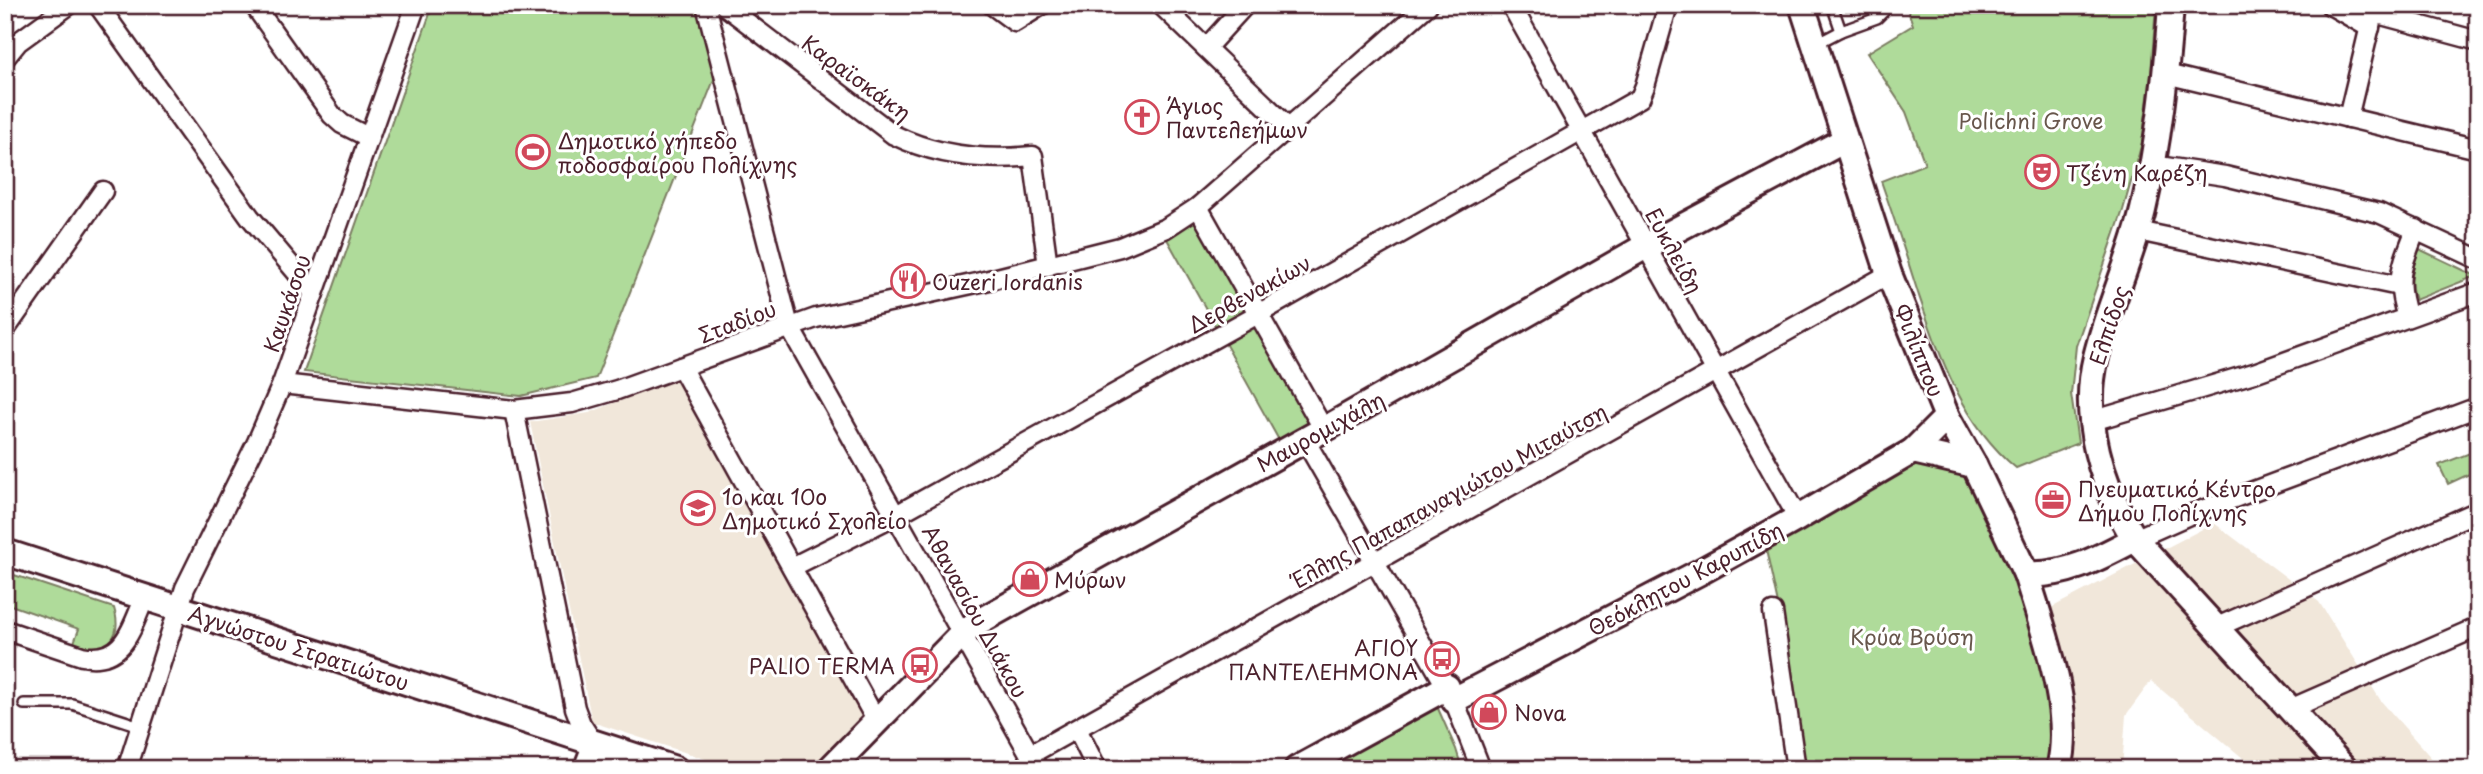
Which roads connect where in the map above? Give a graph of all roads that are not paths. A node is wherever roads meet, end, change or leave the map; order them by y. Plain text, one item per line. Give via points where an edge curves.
1 (69, 5) edge
2 (98, 5) edge
3 (254, 5) edge
4 (416, 5) edge
5 (706, 5) edge
6 (724, 5) edge
7 (992, 5) edge
8 (1042, 5) edge
9 (1161, 5) edge
10 (1245, 5) edge
11 (1428, 5) edge
12 (1511, 5) edge
13 (1668, 5) edge
14 (1802, 5) edge
15 (1832, 5) edge
16 (1885, 5) edge
17 (2171, 5) edge
18 (2329, 5) edge
19 (2373, 15) edge
20 (1841, 31) junction
21 (2478, 41) edge
22 (1815, 45) junction
23 (1206, 48) junction
24 (5, 58) edge
25 (2166, 75) junction
26 (2348, 118) junction
27 (1289, 128) junction
28 (1580, 130) junction
29 (368, 136) junction
30 (1845, 140) junction
31 (2478, 149) edge
32 (2152, 164) junction
33 (103, 191) dead end
34 (1198, 207) junction
35 (2416, 229) junction
36 (2138, 231) junction
37 (1646, 246) junction
38 (2478, 259) edge
39 (1048, 266) junction
40 (1889, 274) junction
41 (2399, 286) junction
42 (2478, 292) edge
43 (314, 293) junction
44 (1258, 314) junction
45 (2407, 317) junction
46 (789, 326) junction
47 (5, 330) edge
48 (681, 367) junction
49 (1716, 372) junction
50 (282, 384) junction
51 (2478, 407) edge
52 (514, 410) junction
53 (1947, 417) junction
54 (2092, 421) junction
55 (1315, 435) junction
56 (1913, 451) junction
57 (1974, 465) junction
58 (2478, 511) edge
59 (896, 515) junction
60 (1798, 518) junction
61 (2134, 539) junction
62 (5, 552) edge
63 (1377, 562) junction
64 (792, 567) junction
65 (2026, 575) junction
66 (145, 597) junction
67 (178, 608) junction
68 (1773, 612) dead end
69 (2478, 627) edge
70 (2216, 628) junction
71 (5, 630) edge
72 (963, 634) junction
73 (1451, 693) junction
74 (24, 704) dead end
75 (2291, 709) junction
76 (876, 720) junction
77 (140, 726) junction
78 (1077, 729) junction
79 (593, 743) junction
80 (1035, 761) edge
81 (127, 769) edge
82 (583, 769) edge
83 (610, 769) edge
84 (676, 769) edge
85 (830, 769) edge
86 (1097, 769) edge
87 (1297, 769) edge
88 (1481, 769) edge
89 (1796, 769) edge
90 (2059, 769) edge
91 (2345, 769) edge

1 - 24 street via 18,42
2 - 43 street via 250,217
3 - 29 street via 323,105 342,124
4 - 29 street, Καυκάσου
5 - 46 street, Αθανασίου Διάκου
6 - 39 street, Καραϊσκάκη via 894,135 970,158 1033,156
7 - 8 street via 1015,22
9 - 23 street
10 - 23 street
11 - 27 street, Σταδίου
12 - 28 street, Ευκλείδη
13 - 28 street, Δερβενακίων via 1640,97
14 - 22 street, Φιλίππου
15 - 20 lane
16 - 20 lane via 1877,18
17 - 25 street, Ελπίδος
18 - 19 street
19 - 21 street
19 - 26 street
20 - 22 lane
22 - 30 street, Φιλίππου
23 - 27 street
25 - 26 street
25 - 32 street, Ελπίδος
26 - 31 street
27 - 34 street, Σταδίου
28 - 37 street, Ευκλείδη
28 - 44 street, Δερβενακίων
29 - 43 street, Καυκάσου
30 - 37 street, Μαυρομιχάλη
30 - 40 street, Φιλίππου
32 - 35 street via 2335,201
32 - 36 street, Ελπίδος
33 - 47 street
34 - 39 street, Σταδίου via 1137,241
34 - 44 street
35 - 38 street
35 - 41 street
36 - 41 street
36 - 54 street, Ελπίδος via 2095,360
37 - 49 street, Ευκλείδη
37 - 55 street, Μαυρομιχάλη
39 - 46 street, Σταδίου
40 - 49 street, Έλλης Παπαπαναγιώτου Μιταύτση
40 - 53 street, Φιλίππου
41 - 45 street
42 - 45 street
43 - 50 street, Καυκάσου
44 - 55 street
44 - 59 street, Δερβενακίων
45 - 54 street via 2254,373
46 - 48 street, Σταδίου
46 - 59 street, Αθανασίου Διάκου
48 - 52 street, Σταδίου via 593,397
48 - 64 street
49 - 60 street, Ευκλείδη
49 - 63 street, Έλλης Παπαπαναγιώτου Μιταύτση
50 - 52 street, Σταδίου
50 - 67 street, Καυκάσου
51 - 61 street
52 - 79 street via 575,708
53 - 56 street, Θεόκλητου Καρυπίδη
53 - 57 street, Φιλίππου
54 - 61 street, Ελπίδος via 2104,477
55 - 63 street
55 - 72 street, Μαυρομιχάλη
56 - 57 street
56 - 60 street, Θεόκλητου Καρυπίδη
57 - 65 street, Φιλίππου
58 - 70 street
59 - 64 street, Δερβενακίων
59 - 72 street, Αθανασίου Διάκου
60 - 73 street, Θεόκλητου Καρυπίδη via 1687,579
61 - 65 street via 2063,571
61 - 70 street, Ελπίδος
62 - 66 street, Αγνώστου Στρατιώτου
63 - 73 street
63 - 78 street, Έλλης Παπαπαναγιώτου Μιταύτση
64 - 76 street
65 - 90 street, Φιλίππου via 2060,692 2063,756
66 - 67 street, Αγνώστου Στρατιώτου
66 - 71 street via 124,642 108,656 82,656
67 - 77 street, Καυκάσου
67 - 79 street, Αγνώστου Στρατιώτου
68 - 89 street
69 - 75 street
70 - 75 street, Ελπίδος
72 - 76 street, Μαυρομιχάλη
72 - 80 street, Αθανασίου Διάκου
73 - 87 street, Θεόκλητου Καρυπίδη
73 - 88 street
74 - 77 lane via 72,704
75 - 91 street, Ελπίδος
76 - 85 street, Μαυρομιχάλη
77 - 81 street, Καυκάσου
78 - 80 street, Έλλης Παπαπαναγιώτου Μιταύτση
78 - 86 street
79 - 82 street
79 - 83 street
79 - 84 street, Αγνώστου Στρατιώτου

